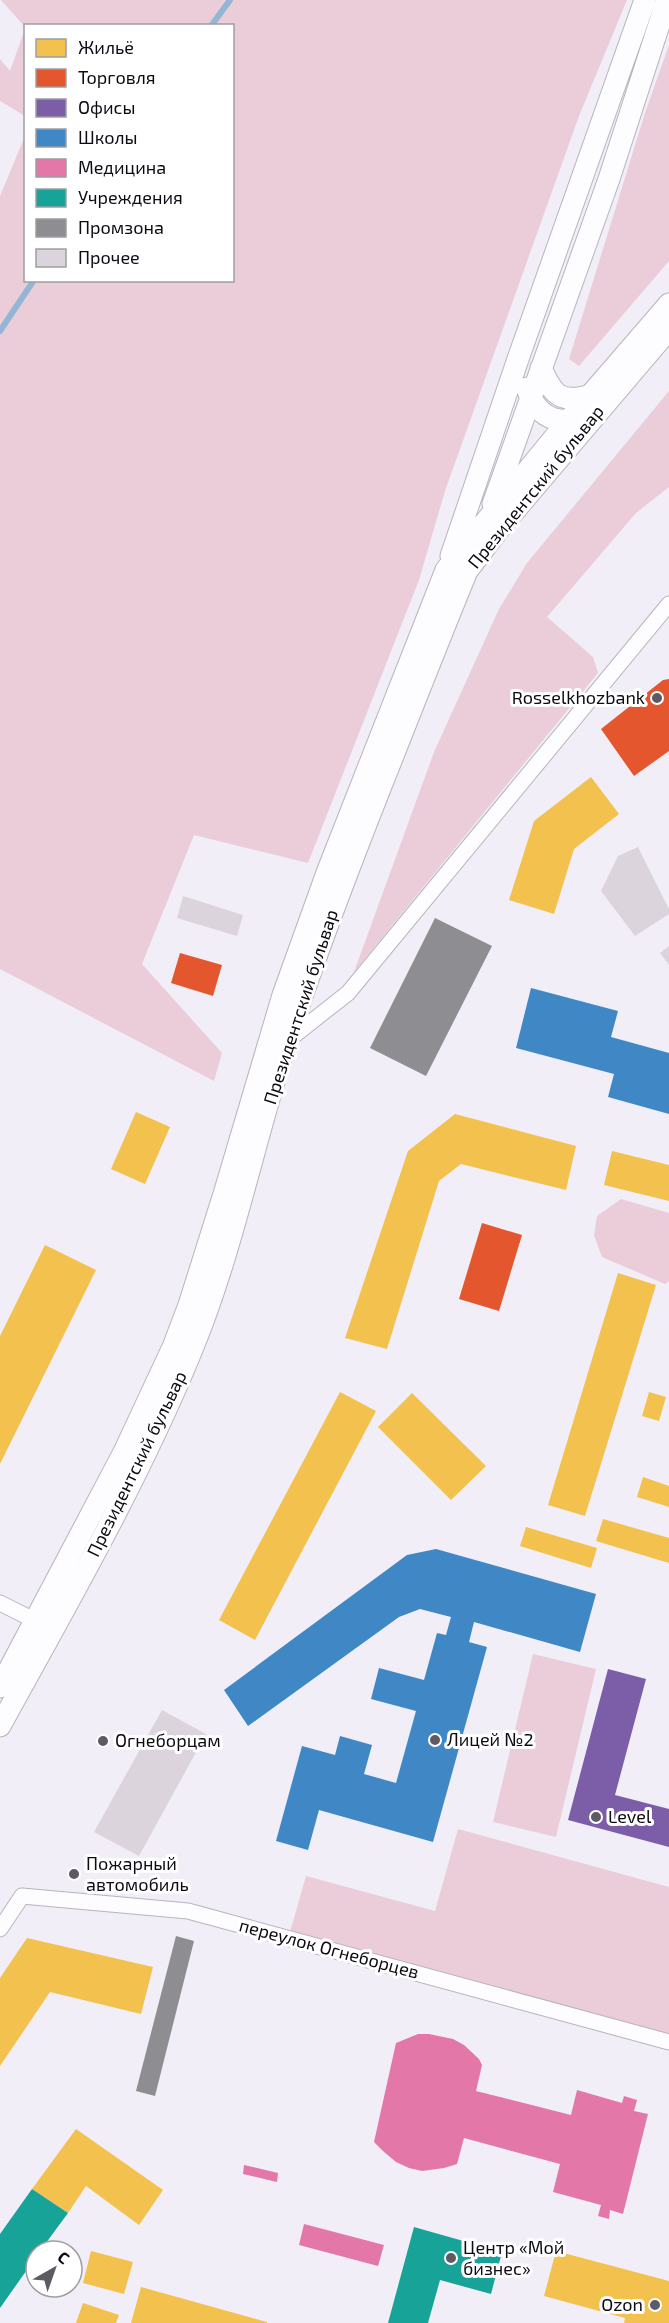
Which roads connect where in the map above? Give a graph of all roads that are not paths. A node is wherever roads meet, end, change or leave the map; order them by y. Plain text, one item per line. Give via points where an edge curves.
1 (645, 0) edge
2 (668, 0) edge
3 (669, 304) edge
4 (669, 329) edge
5 (518, 359) junction
6 (541, 368) junction
7 (530, 398) junction
8 (596, 402) junction
9 (568, 422) junction
10 (488, 518) junction
11 (456, 571) junction
12 (669, 604) edge
13 (286, 1041) junction
14 (0, 1603) edge
15 (36, 1621) junction
16 (0, 1687) edge
17 (0, 1726) edge
18 (0, 1929) edge
19 (669, 2042) edge

1 - 5 main road
2 - 6 main road
3 - 8 main road, Президентский бульвар
4 - 8 main road, Президентский бульвар
5 - 7 main road
5 - 11 main road
6 - 7 main road
6 - 8 main road via 554,393 563,399
7 - 9 main road via 547,417
7 - 10 main road
8 - 9 main road via 580,419
8 - 11 main road, Президентский бульвар via 499,529
9 - 10 main road, Президентский бульвар
10 - 11 main road
11 - 13 main road, Президентский бульвар
11 - 15 main road, Президентский бульвар via 328,870 283,995 224,1194 173,1347 124,1452
12 - 13 street via 348,993
13 - 17 main road, Президентский бульвар via 242,1199 192,1351 146,1452
14 - 15 street
15 - 16 main road, Президентский бульвар
18 - 19 street, переулок Огнеборцев via 22,1896 188,1911

